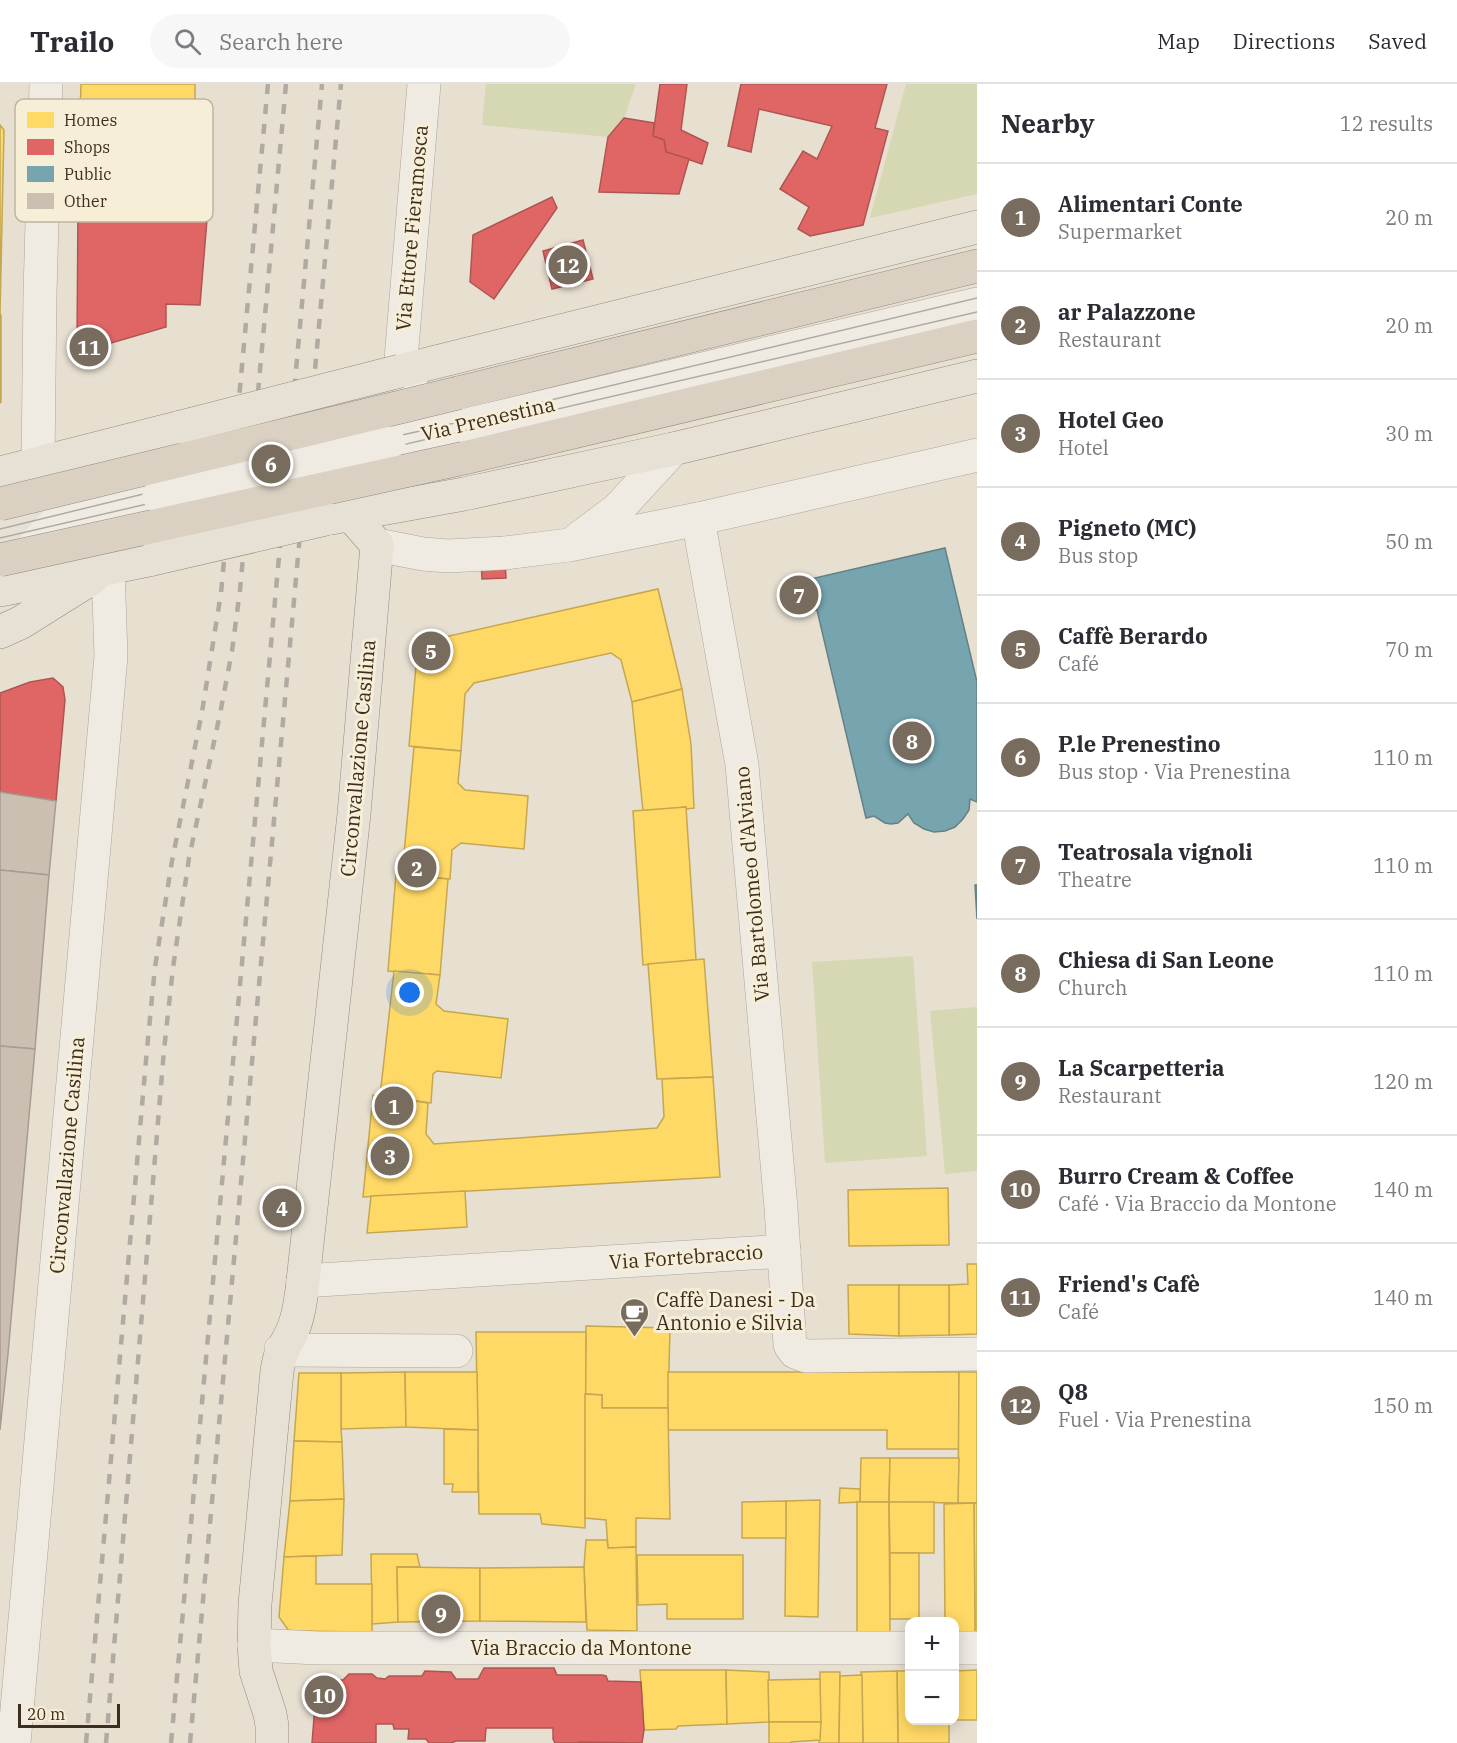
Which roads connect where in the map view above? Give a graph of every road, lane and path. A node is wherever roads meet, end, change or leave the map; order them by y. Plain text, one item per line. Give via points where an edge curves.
1 (46, 84) edge
2 (424, 84) edge
3 (46, 99) edge
4 (42, 222) edge
5 (977, 227) edge
6 (977, 266) edge
7 (977, 304) edge
8 (977, 336) edge
9 (400, 371) junction
10 (977, 376) edge
11 (444, 430) junction
12 (673, 449) junction
13 (977, 456) edge
14 (0, 473) edge
15 (42, 474) junction
16 (0, 504) edge
17 (338, 517) junction
18 (698, 519) junction
19 (50, 522) junction
20 (0, 537) edge
21 (377, 545) junction
22 (569, 545) junction
23 (0, 560) edge
24 (108, 568) junction
25 (0, 590) edge
26 (0, 632) edge
27 (784, 1251) junction
28 (303, 1281) junction
29 (281, 1350) junction
30 (456, 1352) dead end
31 (977, 1354) edge
32 (254, 1645) junction
33 (905, 1648) edge
34 (959, 1648) edge
35 (977, 1648) edge
36 (15, 1743) edge
37 (272, 1743) edge

1 - 3 street
2 - 9 street, Via Ettore Fieramosca
4 - 15 street
5 - 9 main road
6 - 16 highway, bridge
7 - 11 street, Via Prenestina
8 - 23 highway, bridge via 453,461
9 - 11 street via 431,419
9 - 15 main road, bridge via 79,454
10 - 12 main road
11 - 19 street, Via Prenestina, bridge
12 - 17 main road
12 - 22 street via 618,509
13 - 18 street
14 - 15 main road
15 - 19 street
15 - 20 main road
17 - 21 main road
17 - 24 main road, bridge
18 - 22 street
18 - 27 street, Via Bartolomeo d'Alviano via 742,765
19 - 20 street, Via Prenestina
19 - 24 street via 73,553
21 - 22 street via 448,556 504,554
21 - 28 main road, Circonvallazione Casilina via 354,814
24 - 25 main road
24 - 26 main road
24 - 36 street, Circonvallazione Casilina via 111,656
27 - 28 street, Via Fortebraccio
27 - 31 street, Via Fortebraccio via 790,1342 798,1354
28 - 29 main road, Circonvallazione Casilina via 292,1332
29 - 30 street
29 - 32 main road, Circonvallazione Casilina
32 - 33 street, Via Braccio da Montone
32 - 37 main road, Circonvallazione Casilina via 256,1671 270,1714
34 - 35 street

